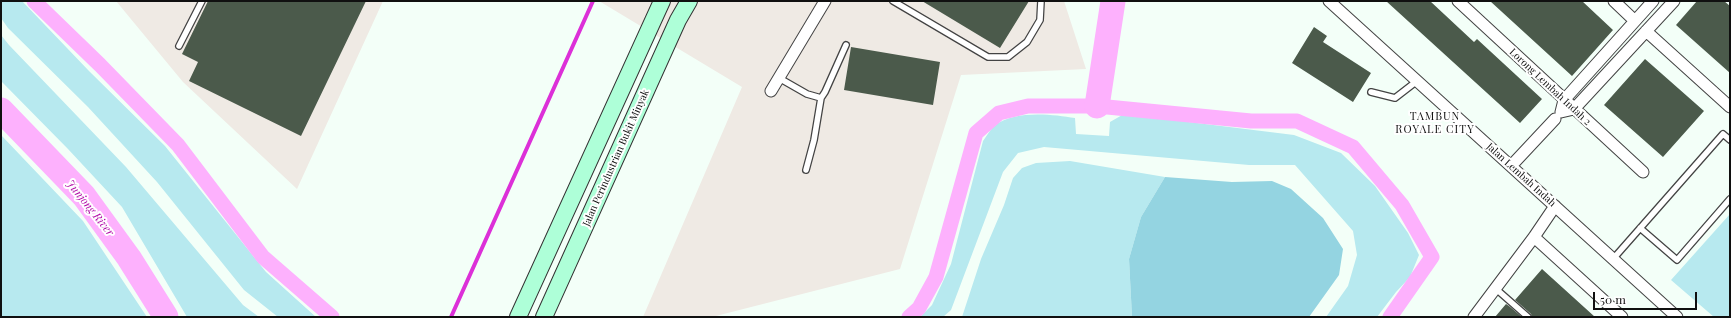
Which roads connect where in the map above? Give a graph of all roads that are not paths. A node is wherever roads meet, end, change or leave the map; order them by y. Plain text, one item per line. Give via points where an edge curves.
1 (202, 1) edge
2 (662, 1) edge
3 (689, 1) edge
4 (825, 1) edge
5 (893, 1) edge
6 (1041, 1) edge
7 (1329, 1) edge
8 (1458, 1) edge
9 (1614, 1) edge
10 (1653, 1) edge
11 (1674, 1) edge
12 (1635, 21) junction
13 (1646, 31) junction
14 (846, 45) dead end
15 (179, 46) dead end
16 (779, 78) junction
17 (1417, 80) junction
18 (772, 91) dead end
19 (1371, 92) dead end
20 (821, 98) junction
21 (1564, 100) junction
22 (1730, 107) edge
23 (1574, 109) junction
24 (1555, 120) dead end
25 (1730, 140) edge
26 (1511, 166) junction
27 (806, 170) dead end
28 (1642, 172) dead end
29 (1730, 199) edge
30 (1555, 206) junction
31 (1640, 228) junction
32 (1534, 237) junction
33 (1613, 259) junction
34 (1493, 292) junction
35 (518, 317) edge
36 (544, 317) edge
37 (1474, 317) edge
38 (1528, 317) edge
39 (1622, 317) edge
40 (1677, 317) edge

1 - 15 lane
2 - 35 main road
3 - 36 main road, Jalan Perindustrian Bukit Minyak via 678,20
4 - 16 street
5 - 6 lane via 988,57 1008,56 1027,42 1040,20
7 - 17 street, Jalan Lembah Indah
8 - 21 street, Lorong Lembah Indah 2
9 - 12 street
10 - 12 street
11 - 13 street
12 - 21 street
13 - 22 street
13 - 23 street
14 - 20 lane
16 - 18 street
16 - 20 lane via 807,94
17 - 19 lane via 1395,98
17 - 26 street, Jalan Lembah Indah
20 - 27 lane
21 - 23 street, Lorong Lembah Indah 2
23 - 28 street, Lorong Lembah Indah 2
24 - 26 street
25 - 31 lane via 1723,134
26 - 30 street, Jalan Lembah Indah
29 - 31 lane via 1677,260
30 - 32 street
30 - 33 street, Jalan Lembah Indah
31 - 33 lane
32 - 34 street
32 - 39 street
33 - 40 street, Jalan Lembah Indah
34 - 37 street
34 - 38 lane

